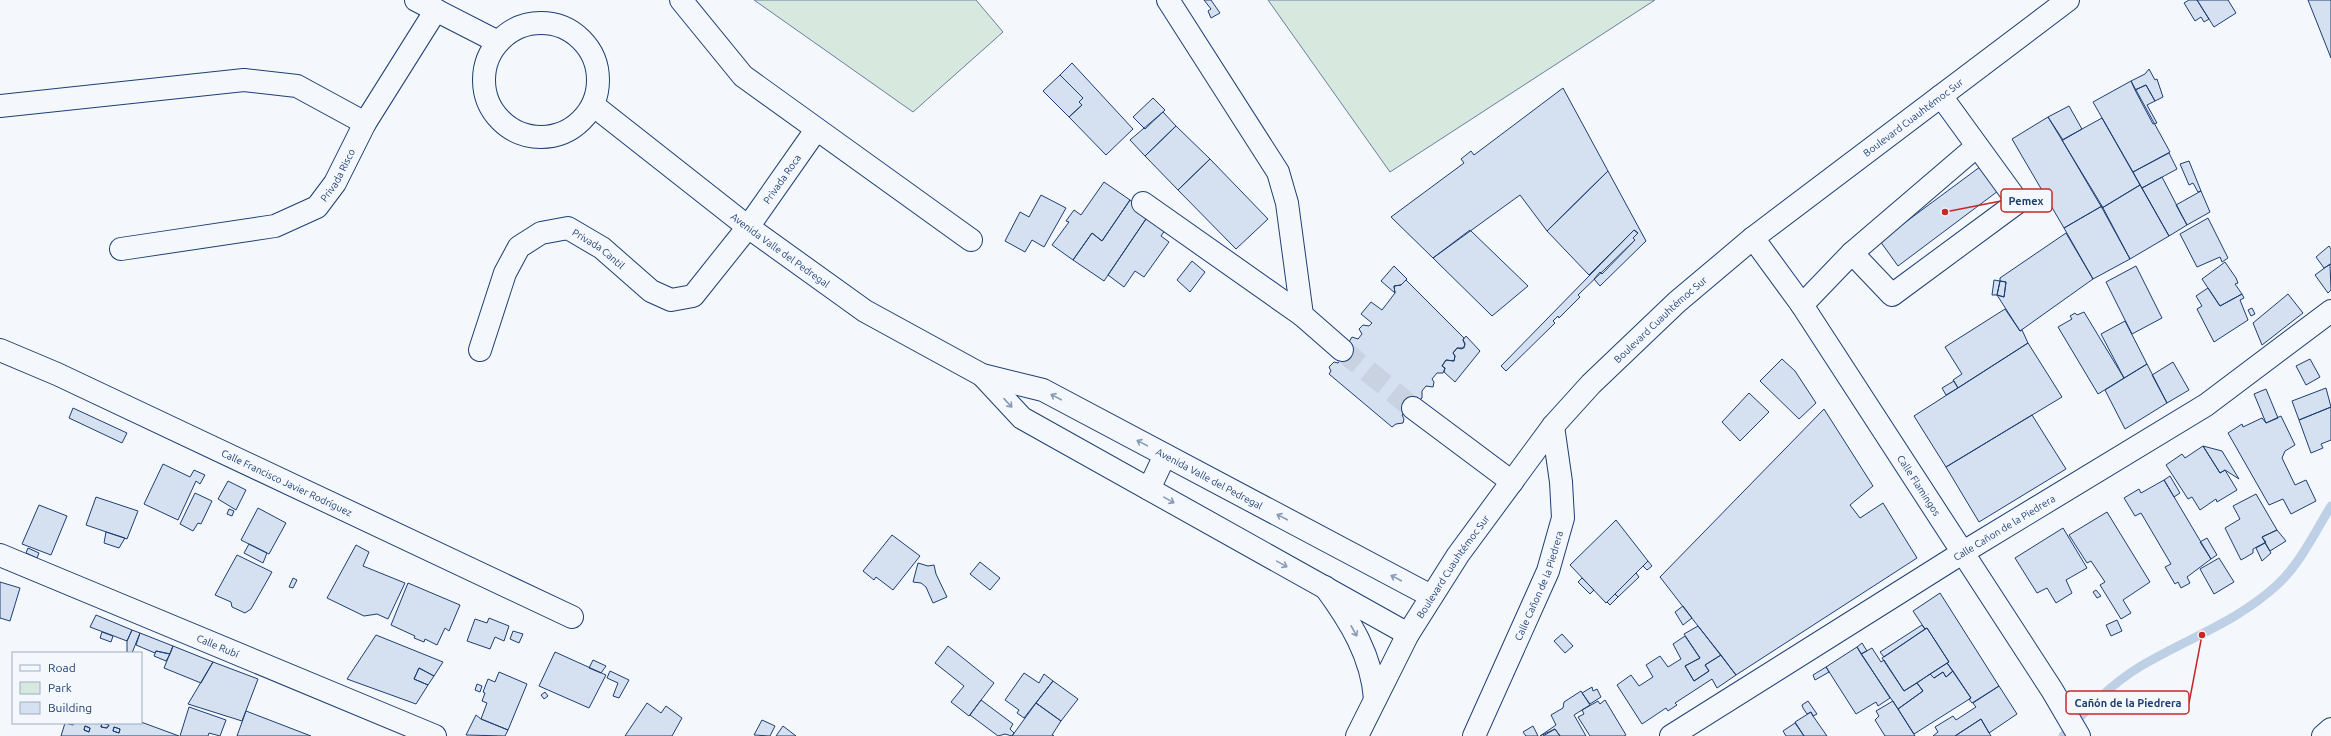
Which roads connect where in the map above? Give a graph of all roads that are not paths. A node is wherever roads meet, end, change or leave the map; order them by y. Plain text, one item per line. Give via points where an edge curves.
1 (416, 0) edge
2 (681, 0) edge
3 (1168, 0) edge
4 (2068, 0) edge
5 (436, 10) junction
6 (498, 42) junction
7 (1941, 96) junction
8 (593, 105) junction
9 (0, 106) edge
10 (365, 123) junction
11 (816, 130) junction
12 (1977, 146) junction
13 (1143, 203) dead end
14 (748, 227) junction
15 (1753, 238) junction
16 (971, 240) dead end
17 (121, 249) dead end
18 (1852, 253) junction
19 (1802, 305) junction
20 (2331, 311) edge
21 (1302, 315) junction
22 (0, 350) edge
23 (480, 350) dead end
24 (1342, 350) tunnel mouth
25 (982, 375) junction
26 (1413, 408) tunnel mouth
27 (1553, 426) junction
28 (1165, 455) junction
29 (1512, 482) junction
30 (1149, 489) junction
31 (1962, 553) junction
32 (0, 555) edge
33 (1325, 588) junction
34 (1431, 596) junction
35 (572, 617) dead end
36 (1408, 634) junction
37 (1375, 699) junction
38 (2331, 729) edge
39 (435, 736) edge
40 (1357, 736) edge
41 (1474, 736) edge
42 (1672, 736) edge
43 (2079, 736) edge
44 (2323, 736) edge

1 - 5 street
2 - 11 street via 743,76
3 - 21 street via 1278,172 1287,203
4 - 7 street, Boulevard Cuauhtémoc Sur
5 - 6 street
5 - 10 street, Privada Risco
6 - 8 street via 510,32 536,23 557,25 572,32 584,43 595,62 597,89
6 - 8 street via 487,61 484,88 488,104 497,117 510,128 535,137 556,136 571,129 584,118
7 - 12 street
7 - 15 street, Boulevard Cuauhtémoc Sur
8 - 14 street, Avenida Valle del Pedregal
9 - 10 street via 244,80 298,86
10 - 17 street, Privada Risco via 336,183 317,207 275,226
11 - 14 street, Privada Roca
11 - 16 street
12 - 18 street
12 - 18 street via 2018,202 1892,295
13 - 21 street
14 - 23 street, Privada Cantil via 693,296 671,300 651,291 602,248 568,228 542,233 519,247 505,273
14 - 25 street, Avenida Valle del Pedregal via 865,311
15 - 19 street, Calle Flamingos
15 - 27 street, Boulevard Cuauhtémoc Sur via 1633,342
18 - 19 street
19 - 31 street, Calle Flamingos
20 - 31 street, Calle Cañon de la Piedrera via 2206,405
21 - 24 street
22 - 35 street, Calle Francisco Javier Rodríguez via 57,374
28 -> 25 street, Avenida Valle del Pedregal via 1043,390
25 -> 30 street, Avenida Valle del Pedregal via 1022,418
26 - 29 street
27 - 29 street, Boulevard Cuauhtémoc Sur
27 - 41 street, Calle Cañon de la Piedrera via 1563,518 1548,571
28 - 30 street
34 -> 28 street, Avenida Valle del Pedregal
29 - 34 street, Boulevard Cuauhtémoc Sur
30 -> 33 street, Avenida Valle del Pedregal
31 - 42 street, Calle Cañon de la Piedrera
31 - 43 street, Calle Flamingos via 2052,690
32 - 39 street, Calle Rubí
33 - 36 street, Avenida Valle del Pedregal
33 -> 37 street via 1360,641 1370,669
34 - 36 street, Boulevard Cuauhtémoc Sur
36 - 37 street, Boulevard Cuauhtémoc Sur
37 - 40 street, Boulevard Cuauhtémoc Sur
38 - 44 street

